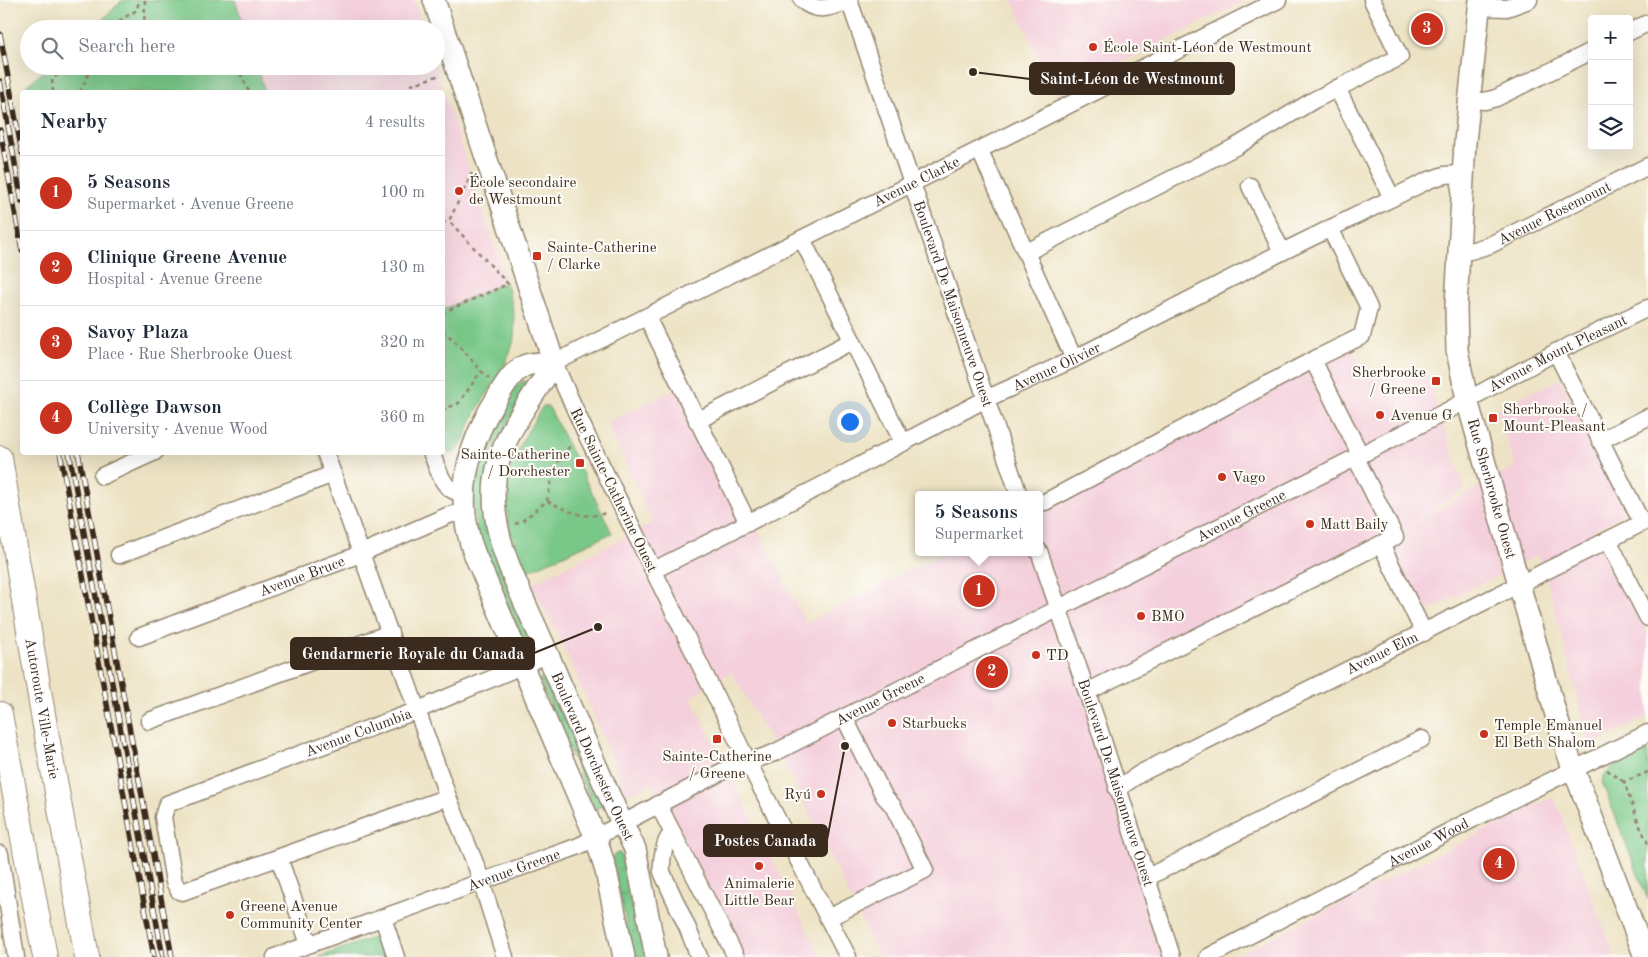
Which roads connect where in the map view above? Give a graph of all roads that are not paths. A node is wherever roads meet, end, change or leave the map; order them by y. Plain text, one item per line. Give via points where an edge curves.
1 (434, 0) edge
2 (802, 0) edge
3 (1278, 0) edge
4 (1372, 0) edge
5 (1528, 0) edge
6 (849, 1) edge
7 (1480, 4) edge
8 (1253, 5) edge
9 (441, 20) edge
10 (1648, 23) edge
11 (1633, 30) edge
12 (445, 33) edge
13 (1588, 53) edge
14 (1337, 88) junction
15 (1469, 100) junction
16 (980, 151) junction
17 (1648, 166) edge
18 (1462, 174) junction
19 (912, 184) junction
20 (1250, 186) dead end
21 (1392, 198) junction
22 (1330, 228) junction
23 (802, 239) junction
24 (1458, 250) junction
25 (1027, 252) junction
26 (1282, 252) junction
27 (1648, 308) edge
28 (646, 317) junction
29 (852, 341) junction
30 (1556, 352) junction
31 (1074, 359) junction
32 (1313, 360) junction
33 (554, 363) junction
34 (986, 399) junction
35 (1467, 400) junction
36 (1648, 417) edge
37 (697, 421) junction
38 (1601, 440) junction
39 (903, 442) junction
40 (149, 455) edge
41 (326, 455) edge
42 (432, 455) edge
43 (1358, 456) junction
44 (0, 458) edge
45 (332, 474) junction
46 (102, 476) dead end
47 (1018, 491) edge
48 (464, 502) junction
49 (1045, 502) dead end
50 (1645, 522) edge
51 (748, 523) junction
52 (1608, 540) junction
53 (1381, 544) junction
54 (362, 554) junction
55 (119, 555) dead end
56 (1041, 556) edge
57 (654, 570) junction
58 (1518, 584) junction
59 (1058, 608) junction
60 (1648, 618) edge
61 (1424, 632) junction
62 (390, 634) junction
63 (139, 637) dead end
64 (548, 655) junction
65 (521, 666) junction
66 (1087, 692) junction
67 (418, 710) junction
68 (0, 714) edge
69 (844, 717) junction
70 (149, 721) dead end
71 (1648, 733) edge
72 (1422, 739) dead end
73 (748, 762) junction
74 (1574, 770) junction
75 (1118, 789) junction
76 (448, 797) junction
77 (658, 804) junction
78 (623, 823) junction
79 (673, 832) junction
80 (596, 838) junction
81 (0, 854) edge
82 (279, 858) junction
83 (1146, 878) junction
84 (481, 882) junction
85 (383, 918) junction
86 (828, 918) junction
87 (309, 944) junction
88 (283, 956) edge
89 (1646, 956) edge
90 (16, 957) edge
91 (45, 957) edge
92 (87, 957) edge
93 (396, 957) edge
94 (505, 957) edge
95 (624, 957) edge
96 (656, 957) edge
97 (699, 957) edge
98 (736, 957) edge
99 (848, 957) edge
100 (1172, 957) edge
101 (1208, 957) edge

1 - 9 main road, Rue Sainte-Catherine Ouest
2 - 6 street via 816,9
3 - 8 street, Avenue Clarke
4 - 14 street via 1400,57
5 - 7 street via 1507,8
6 - 19 street, Boulevard De Maisonneuve Ouest
7 - 15 main road, Rue Sherbrooke Ouest
8 - 16 street, Avenue Clarke
10 - 11 street
12 - 33 main road, Rue Sainte-Catherine Ouest
13 - 15 street via 1496,98
14 - 21 street
14 - 25 street via 1237,146
15 - 18 main road, Rue Sherbrooke Ouest
16 - 19 street, Avenue Clarke
16 - 25 street
17 - 24 street, Avenue Rosemount via 1490,245 1476,250
18 - 21 street, Avenue Olivier via 1436,177
18 - 24 main road, Rue Sherbrooke Ouest
19 - 23 street, Avenue Clarke
19 - 34 street, Boulevard De Maisonneuve Ouest
20 - 26 street
21 - 22 street, Avenue Olivier
22 - 26 street, Avenue Olivier
22 - 32 street via 1369,308 1362,336
23 - 28 street, Avenue Clarke
23 - 29 street
24 - 35 main road, Rue Sherbrooke Ouest via 1455,326
25 - 31 street
26 - 31 street, Avenue Olivier
27 - 30 street, Avenue Mount Pleasant
28 - 33 street, Avenue Clarke
28 - 37 street
29 - 37 street
29 - 39 street
30 - 35 street, Avenue Mount Pleasant
30 - 38 street
31 - 34 street, Avenue Olivier
32 - 43 street
32 - 49 street
33 - 48 main road, Boulevard Dorchester Ouest via 527,364 508,380 473,444 466,470
33 - 57 street, Rue Sainte-Catherine Ouest
33 - 64 main road, Boulevard Dorchester Ouest via 503,448 494,490 495,516 504,551
34 - 39 street, Avenue Olivier
34 - 47 street, Boulevard De Maisonneuve Ouest
35 - 43 street, Avenue Greene
35 - 58 main road, Rue Sherbrooke Ouest
36 - 38 street
37 - 51 street
38 - 50 street
39 - 51 street, Avenue Olivier
40 - 46 street
41 - 45 street
42 - 48 street via 448,488
43 - 53 street via 1395,537
43 - 59 street, Avenue Greene
44 - 92 highway, Autoroute Ville-Marie
45 - 54 street
45 - 55 street
48 - 54 street, Avenue Bruce via 444,517
48 - 65 main road, Boulevard Dorchester Ouest via 472,546
50 - 52 street, Avenue Elm
51 - 57 street, Avenue Olivier
52 - 58 street, Avenue Elm
52 - 60 street
53 - 61 street
53 - 66 street
54 - 62 street
54 - 63 street, Avenue Bruce
56 - 59 street, Boulevard De Maisonneuve Ouest
57 - 73 street, Rue Sainte-Catherine Ouest
58 - 61 street, Avenue Elm
58 - 74 main road, Rue Sherbrooke Ouest
59 - 66 street, Boulevard De Maisonneuve Ouest
59 - 69 street, Avenue Greene
61 - 75 street, Avenue Elm via 1141,774
62 - 67 street
62 - 70 street
64 - 65 street, Avenue Columbia
64 - 78 main road, Boulevard Dorchester Ouest
65 - 67 street, Avenue Columbia
65 - 80 main road, Boulevard Dorchester Ouest
66 - 75 street, Boulevard De Maisonneuve Ouest
67 - 76 street
67 - 82 street, Avenue Columbia via 167,804 163,814 174,882 179,891
68 - 91 highway
69 - 73 street, Avenue Greene via 774,753
69 - 86 street via 925,870
71 - 74 street, Avenue Wood
72 - 83 street
73 - 77 street, Avenue Greene
73 - 86 street, Rue Sainte-Catherine Ouest
74 - 89 main road, Rue Sherbrooke Ouest
74 - 101 street, Avenue Wood
75 - 83 street, Boulevard De Maisonneuve Ouest
76 - 82 street
76 - 84 street
77 - 78 street, Avenue Greene
77 - 79 street
78 - 80 street, Avenue Greene
78 - 96 main road, Boulevard Dorchester Ouest via 635,849
79 - 97 street via 667,839 662,872
79 - 98 street
80 - 84 street, Avenue Greene
80 - 95 main road, Boulevard Dorchester Ouest
81 - 90 street
82 - 87 street
83 - 100 street, Boulevard De Maisonneuve Ouest
84 - 85 street, Avenue Greene
84 - 94 street
85 - 87 street, Avenue Greene
85 - 93 street
86 - 99 street, Rue Sainte-Catherine Ouest
87 - 88 street, Avenue Greene

